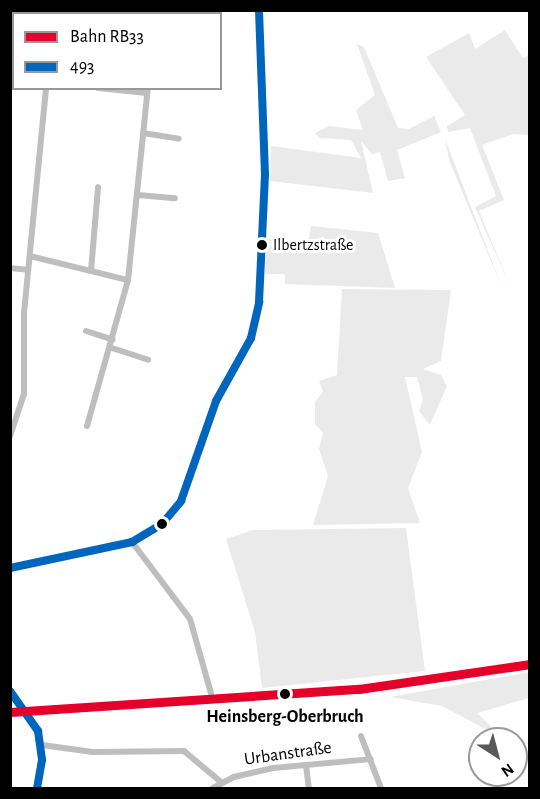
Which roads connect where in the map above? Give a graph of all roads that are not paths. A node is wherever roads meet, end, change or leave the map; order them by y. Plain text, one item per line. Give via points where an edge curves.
1 (259, 10) edge
2 (46, 90) edge
3 (131, 90) edge
4 (148, 91) edge
5 (143, 133) junction
6 (179, 139) dead end
7 (98, 187) dead end
8 (138, 195) junction
9 (175, 198) dead end
10 (30, 255) junction
11 (10, 268) edge
12 (28, 270) junction
13 (91, 271) junction
14 (128, 280) junction
15 (86, 331) dead end
16 (113, 340) junction
17 (112, 348) junction
18 (148, 360) dead end
19 (87, 426) dead end
20 (10, 436) edge
21 (132, 543) junction
22 (10, 568) edge
23 (10, 690) edge
24 (211, 693) dead end
25 (361, 736) dead end
26 (42, 745) junction
27 (371, 759) junction
28 (306, 765) junction
29 (221, 782) junction
30 (37, 789) edge
31 (213, 789) edge
32 (309, 789) edge
33 (381, 789) edge

1 - 21 street via 265,174 256,321 207,421 181,501 162,524
2 - 10 street
3 - 4 street
4 - 5 street
5 - 6 street
5 - 8 street
7 - 13 street
8 - 9 street
8 - 14 street
10 - 12 street
10 - 13 street
11 - 12 street
12 - 20 street via 24,394
13 - 14 street
14 - 16 street
15 - 16 street
16 - 17 street
17 - 18 street
17 - 19 street
21 - 22 street
21 - 24 street via 190,619
23 - 26 street via 33,721
25 - 27 street
26 - 29 street via 93,752 184,751
26 - 30 street
27 - 28 street, Urbanstraße
27 - 33 street
28 - 29 street, Urbanstraße
28 - 32 street
29 - 31 street, Urbanstraße

